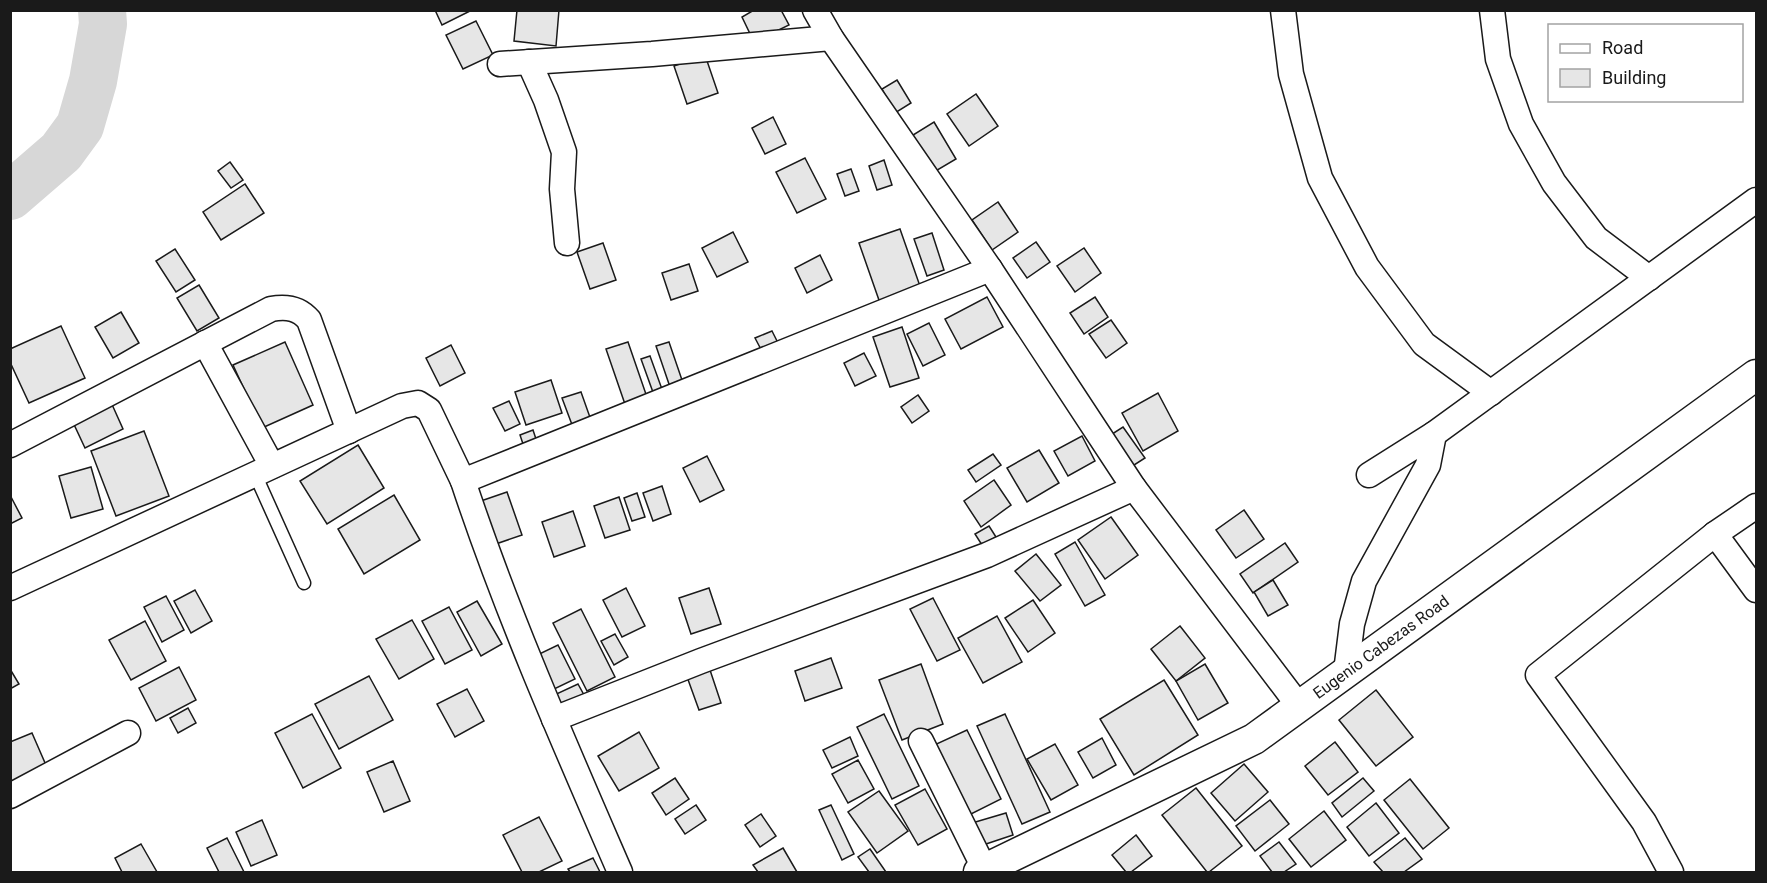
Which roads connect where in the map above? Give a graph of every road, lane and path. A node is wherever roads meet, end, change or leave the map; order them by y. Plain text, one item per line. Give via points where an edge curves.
1 (815, 10) edge
2 (1283, 10) edge
3 (1492, 10) edge
4 (831, 38) junction
5 (529, 62) junction
6 (500, 64) dead end
7 (1756, 200) edge
8 (567, 243) dead end
9 (990, 269) junction
10 (1649, 278) junction
11 (205, 343) junction
12 (1756, 375) edge
13 (1491, 393) junction
14 (349, 430) junction
15 (1434, 434) junction
16 (10, 445) edge
17 (263, 470) junction
18 (1369, 475) dead end
19 (463, 481) junction
20 (1134, 488) junction
21 (1756, 506) edge
22 (1715, 534) junction
23 (304, 583) dead end
24 (10, 588) edge
25 (1756, 590) edge
26 (1346, 672) junction
27 (1299, 706) junction
28 (554, 719) junction
29 (128, 733) dead end
30 (921, 741) dead end
31 (10, 796) edge
32 (982, 871) edge
33 (620, 873) edge
34 (1671, 873) edge

1 - 4 street
2 - 13 street via 1291,74 1320,178 1367,267 1425,344
3 - 10 street via 1498,59 1517,113 1554,183 1596,238
4 - 5 street
4 - 9 street
5 - 6 street
5 - 8 street via 564,152 562,189
7 - 10 street
9 - 19 street
9 - 20 street
10 - 13 street
11 - 14 street via 271,309 294,308 303,313 309,320
11 - 16 street
11 - 17 street
12 - 26 street, Eugenio Cabezas Road
13 - 15 street
14 - 17 street
14 - 19 street via 402,406 418,403 429,410
15 - 18 street
15 - 26 street via 1428,465 1364,581 1352,624
17 - 23 lane
17 - 24 street
19 - 28 street
20 - 27 street
20 - 28 street via 987,555
21 - 22 street
22 - 25 street
22 - 34 street via 1538,675 1644,822
26 - 27 street, Eugenio Cabezas Road
27 - 32 street, Eugenio Cabezas Road via 1254,739
28 - 33 street
29 - 31 street
30 - 32 street

